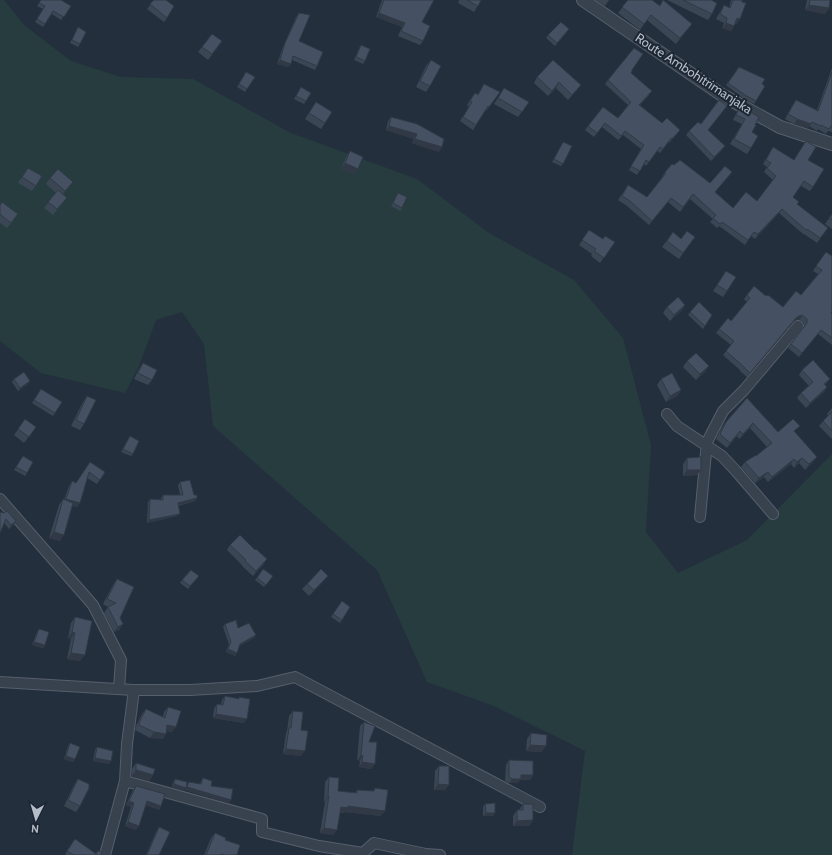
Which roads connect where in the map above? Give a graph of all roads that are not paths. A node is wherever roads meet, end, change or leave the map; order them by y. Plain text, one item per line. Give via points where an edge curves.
1 (583, 0) edge
2 (832, 144) edge
3 (798, 326) dead end
4 (667, 414) dead end
5 (706, 446) junction
6 (0, 499) edge
7 (773, 514) dead end
8 (700, 517) dead end
9 (0, 682) edge
10 (119, 689) junction
11 (134, 690) junction
12 (124, 781) junction
13 (540, 807) dead end
14 (106, 855) edge
15 (440, 855) edge

1 - 2 street, Route Ambohitrimanjaka via 722,95 780,127
3 - 5 street via 723,411
4 - 5 street via 677,426
5 - 7 street via 722,456
5 - 8 street
6 - 10 street via 93,605 121,660
9 - 10 street
10 - 11 street
11 - 12 street
11 - 13 street via 257,686 295,676
12 - 14 street
12 - 15 street via 262,819 262,832 319,846 363,853 374,843

